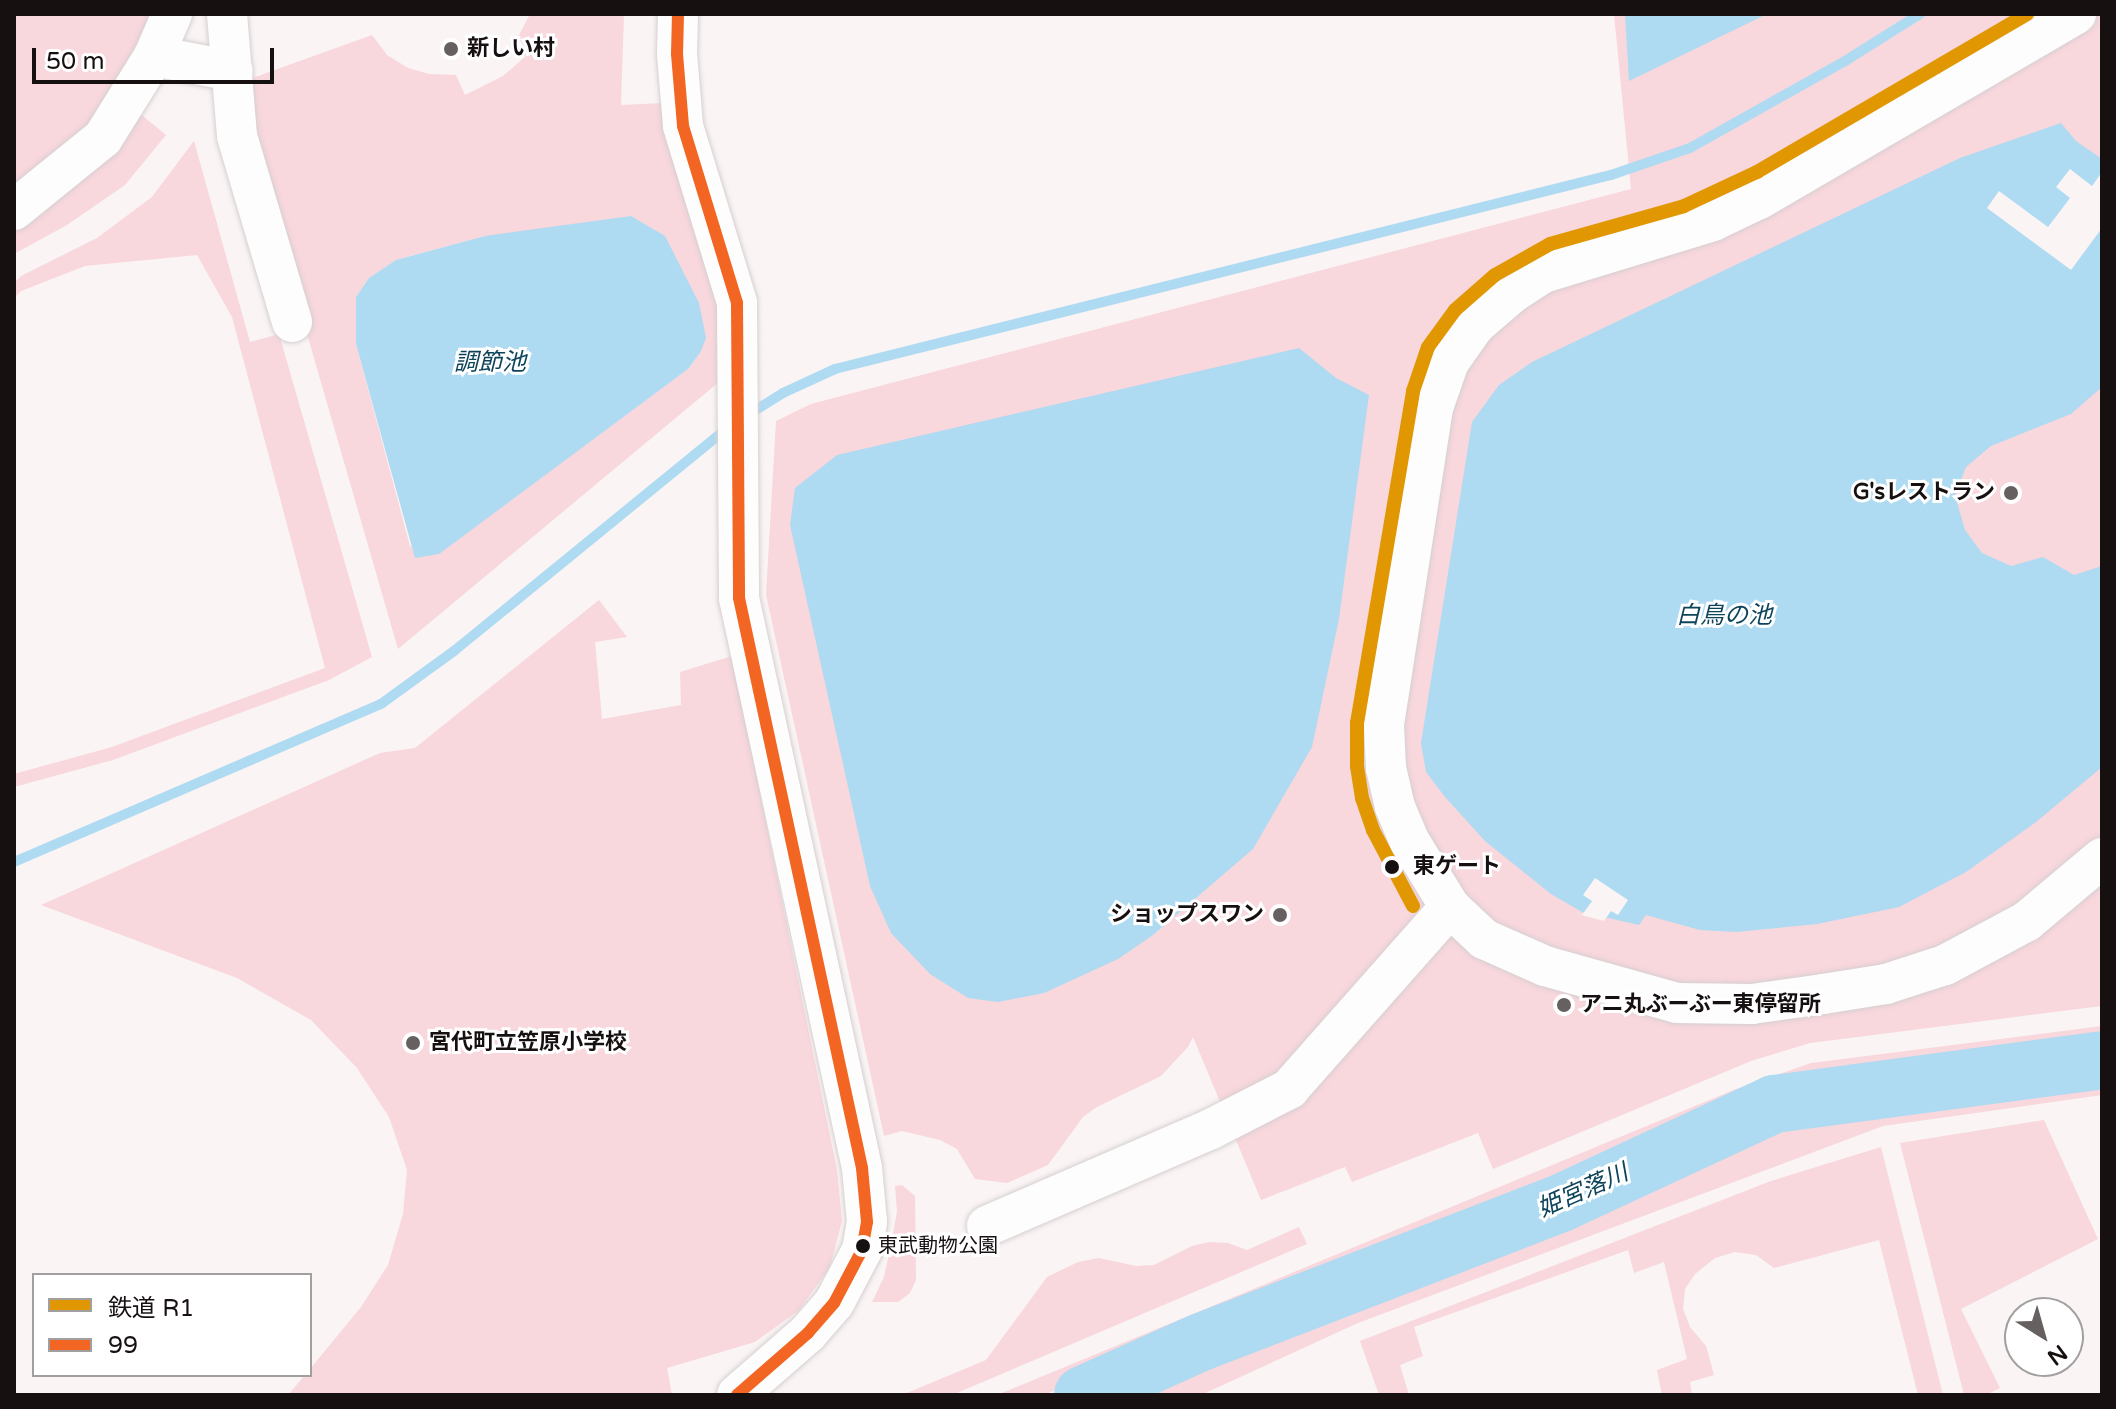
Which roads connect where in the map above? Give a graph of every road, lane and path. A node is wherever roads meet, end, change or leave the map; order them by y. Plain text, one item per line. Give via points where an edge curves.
1 (172, 14) edge
2 (227, 14) edge
3 (678, 14) edge
4 (2076, 14) edge
5 (154, 56) junction
6 (233, 71) junction
7 (14, 210) edge
8 (292, 322) dead end
9 (2102, 858) edge
10 (1450, 907) junction
11 (987, 1226) dead end
12 (737, 1395) edge

1 - 5 street
2 - 6 street
3 - 12 street via 683,126 737,303 739,598 862,1168 867,1222 862,1250 834,1303
4 - 10 street via 1759,199 1713,221 1543,273 1475,325 1449,362 1433,408 1384,726 1395,807
5 - 6 street
5 - 7 street via 103,138
6 - 8 street via 237,136
9 - 10 street via 2027,921 1945,965 1886,984 1752,1004 1677,1003 1545,966 1484,939
10 - 11 street via 1289,1089 1211,1129

